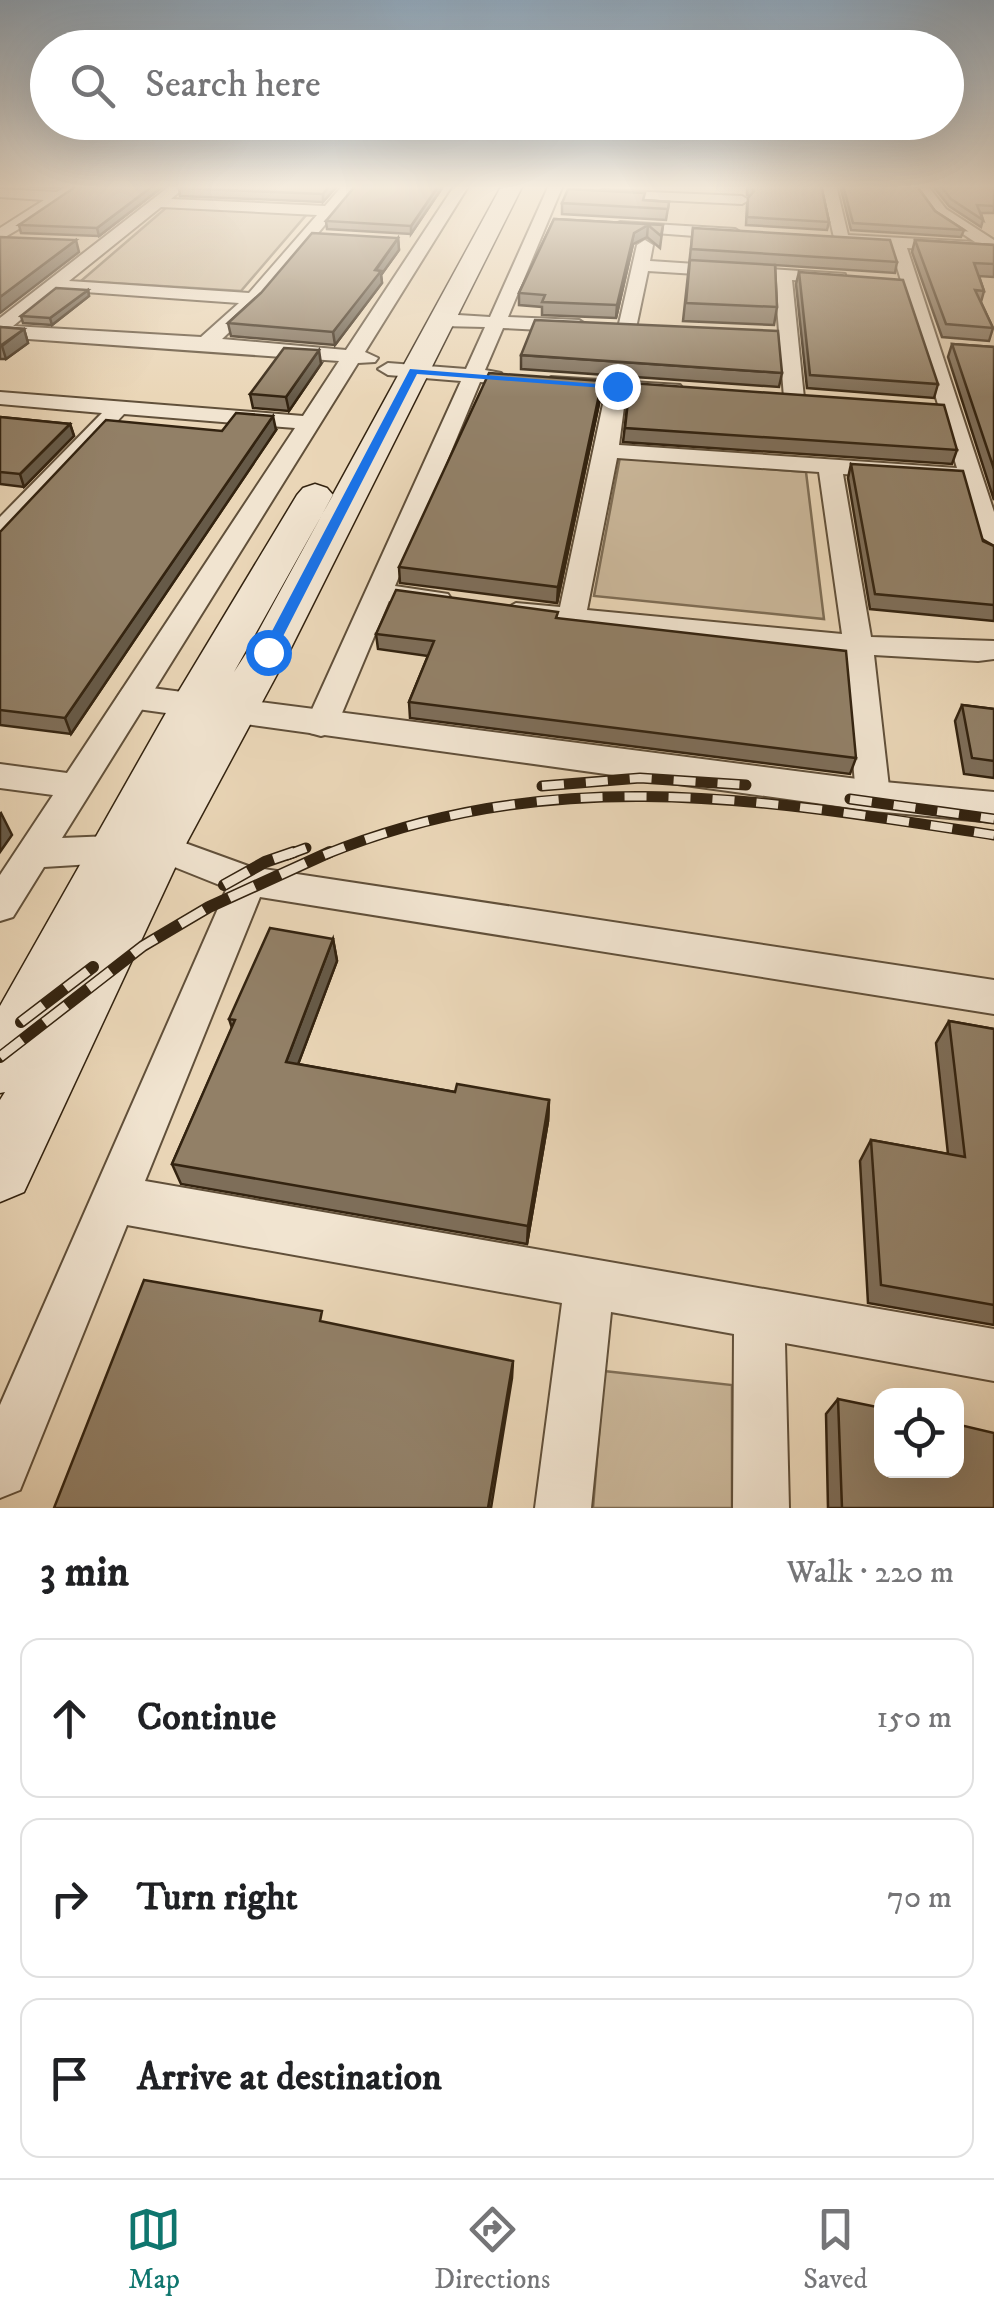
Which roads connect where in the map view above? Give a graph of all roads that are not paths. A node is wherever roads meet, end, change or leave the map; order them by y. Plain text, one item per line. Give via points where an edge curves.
1 (91, 255) edge
2 (290, 255) edge
3 (412, 255) edge
4 (475, 255) edge
5 (484, 255) edge
6 (508, 255) edge
7 (642, 255) edge
8 (898, 255) edge
9 (640, 265) junction
10 (783, 274) junction
11 (854, 280) edge
12 (57, 285) junction
13 (254, 299) junction
14 (442, 320) junction
15 (498, 323) junction
16 (0, 329) edge
17 (206, 343) junction
18 (386, 364) junction
19 (474, 375) junction
20 (617, 386) junction
21 (696, 391) edge
22 (0, 398) edge
23 (794, 398) edge
24 (0, 413) edge
25 (111, 415) junction
26 (305, 430) junction
27 (607, 451) junction
28 (830, 468) junction
29 (972, 476) junction
30 (0, 492) edge
31 (33, 496) junction
32 (0, 531) edge
33 (994, 555) edge
34 (381, 592) junction
35 (457, 603) edge
36 (495, 608) edge
37 (571, 618) junction
38 (858, 646) junction
39 (994, 650) edge
40 (136, 698) junction
41 (214, 707) junction
42 (321, 724) junction
43 (0, 776) edge
44 (78, 786) junction
45 (873, 796) junction
46 (994, 807) edge
47 (140, 846) junction
48 (34, 854) junction
49 (248, 881) junction
50 (0, 906) edge
51 (994, 997) edge
52 (0, 1065) edge
53 (0, 1169) edge
54 (114, 1199) junction
55 (589, 1283) junction
56 (759, 1313) junction
57 (994, 1355) edge
58 (0, 1470) edge
59 (563, 1508) edge
60 (761, 1508) edge

1 - 12 street
2 - 13 street
3 - 18 street
4 - 18 main road
5 - 14 main road
6 - 15 street
7 - 9 street
8 - 29 street via 899,282 939,346 942,408
9 - 10 street
9 - 15 street via 636,329
10 - 11 street
10 - 23 street via 779,335
12 - 13 street
12 - 16 street
13 - 17 street
14 - 15 street
14 - 18 main road
15 - 19 street
16 - 17 street
17 - 18 street
18 - 19 street
18 - 26 street
18 - 41 main road via 268,652
19 - 20 street
19 - 34 street
20 - 21 street
20 - 27 street
22 - 25 street
24 - 25 street
25 - 26 street
25 - 31 street
26 - 40 street
27 - 28 street
27 - 37 street
28 - 29 street
28 - 38 street
29 - 33 street
30 - 31 street
31 - 32 street
34 - 35 street
34 - 42 street
36 - 37 street
37 - 38 street
38 - 39 street
38 - 45 street
40 - 41 street
40 - 44 street
41 - 42 street
41 - 47 main road
42 - 45 street
43 - 44 street
44 - 48 street
45 - 46 street
47 - 48 street
47 - 49 street
47 - 52 main road
47 - 53 main road
48 - 50 street
49 - 51 street
49 - 54 street
54 - 55 street
54 - 58 street
55 - 56 street
55 - 59 street
56 - 57 street
56 - 60 street

